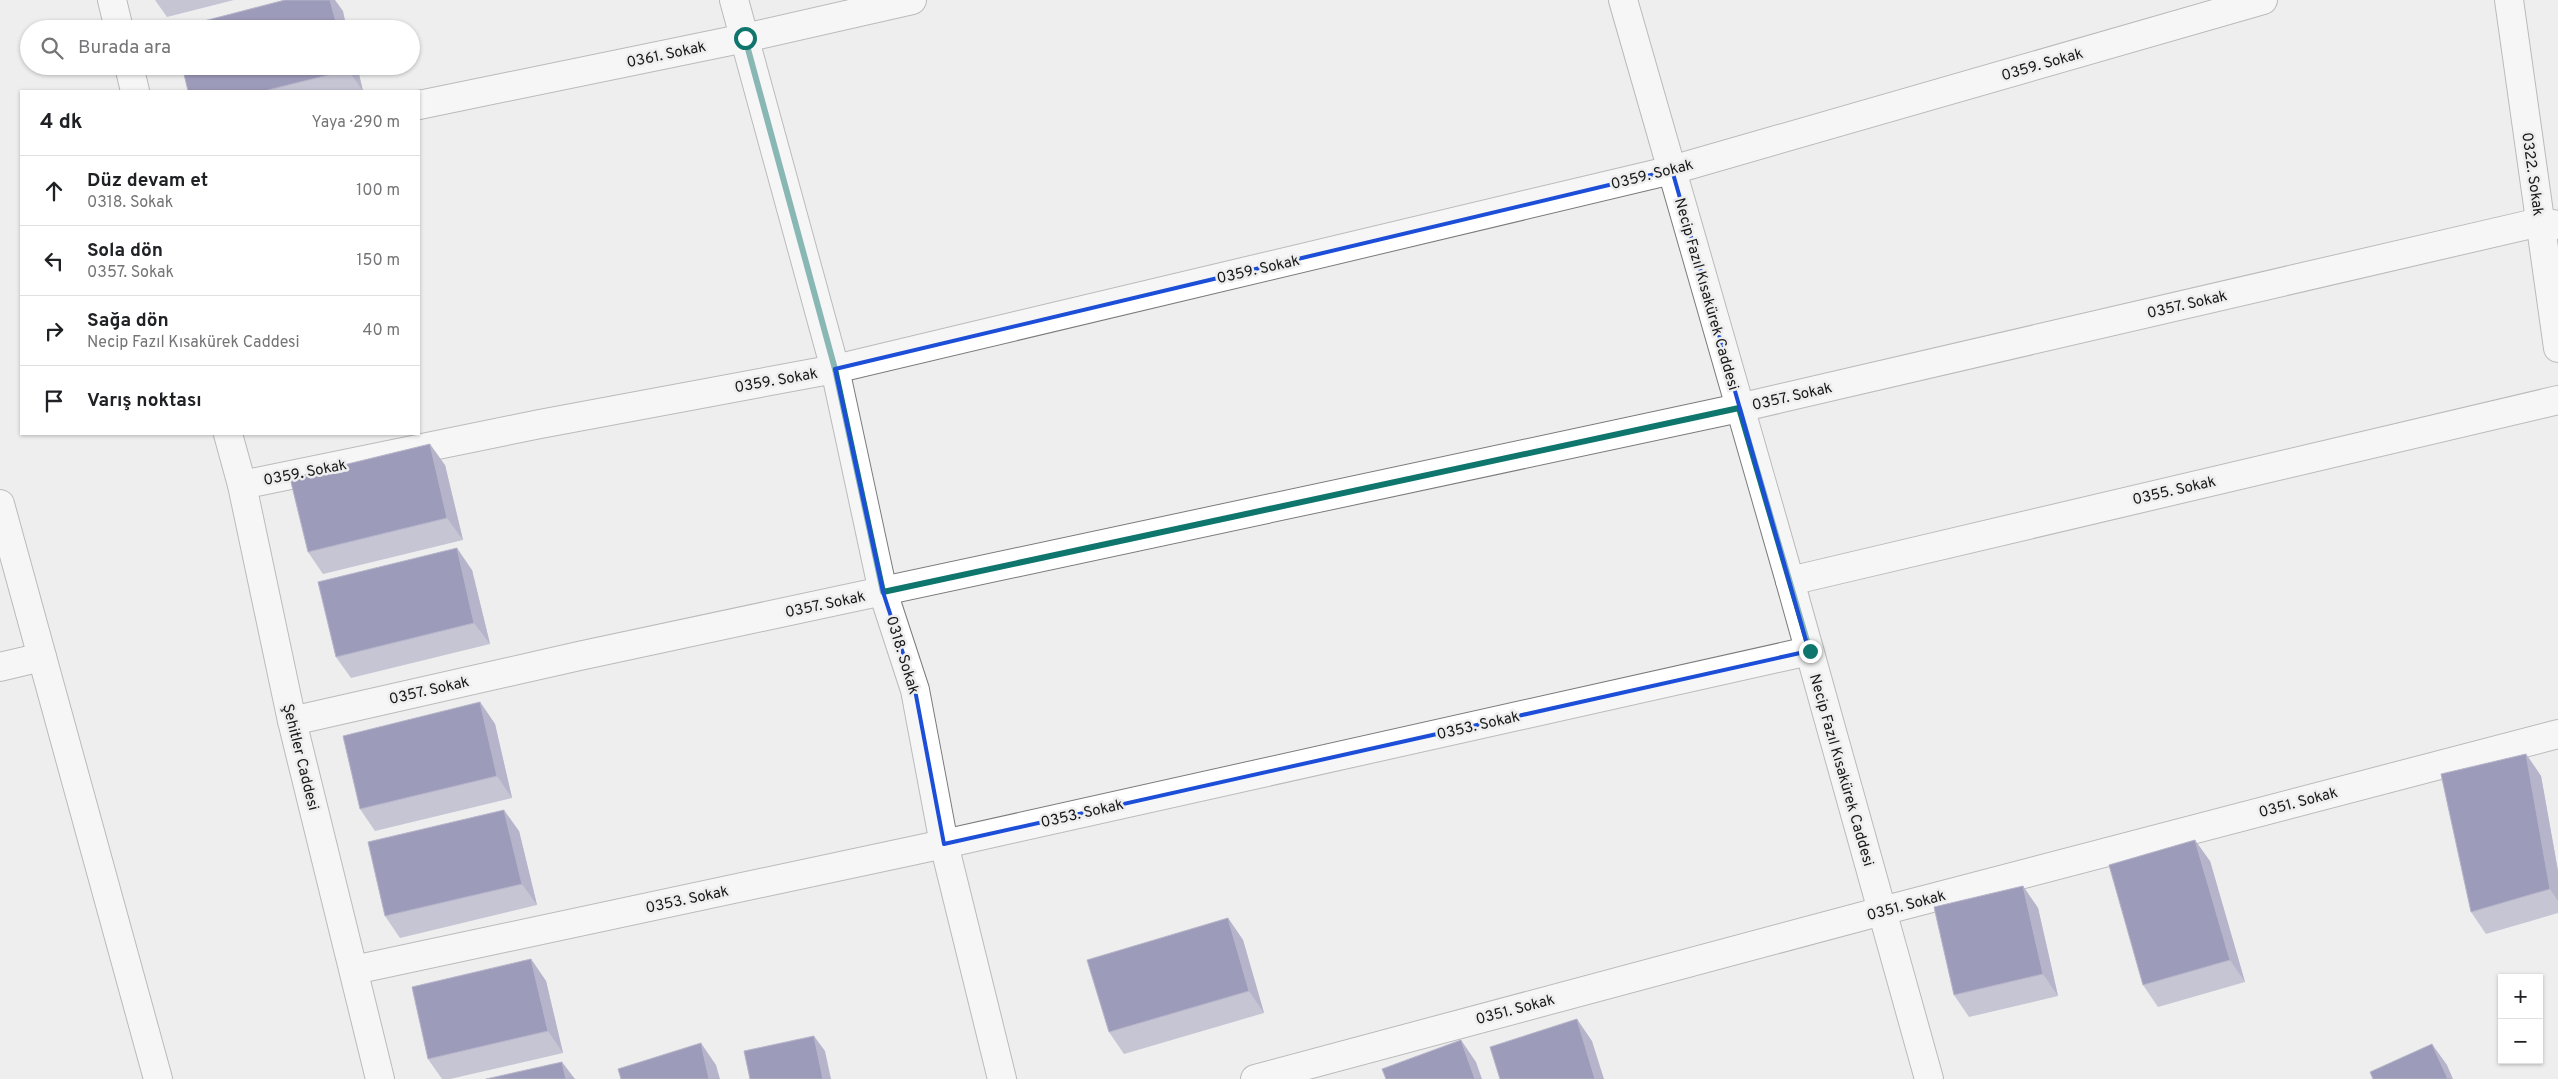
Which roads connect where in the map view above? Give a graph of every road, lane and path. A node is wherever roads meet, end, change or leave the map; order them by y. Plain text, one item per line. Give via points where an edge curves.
1 (112, 0) edge
2 (734, 0) edge
3 (912, 0) edge
4 (1623, 0) edge
5 (2262, 0) edge
6 (2509, 0) edge
7 (117, 20) edge
8 (745, 38) junction
9 (131, 75) edge
10 (135, 90) edge
11 (420, 106) edge
12 (1672, 170) junction
13 (2549, 224) edge
14 (2558, 348) edge
15 (835, 369) junction
16 (2558, 400) edge
17 (1739, 408) junction
18 (228, 435) edge
19 (242, 485) junction
20 (0, 504) edge
21 (1790, 581) junction
22 (883, 592) junction
23 (1810, 651) junction
24 (42, 657) junction
25 (0, 667) edge
26 (292, 721) junction
27 (2558, 734) edge
28 (944, 844) junction
29 (1882, 911) junction
30 (354, 970) junction
31 (158, 1079) edge
32 (380, 1079) edge
33 (1002, 1079) edge
34 (1256, 1079) edge
35 (1929, 1079) edge

1 - 7 street
2 - 8 street, 0318. Sokak
3 - 8 street, 0361. Sokak
4 - 12 street, Necip Fazıl Kısakürek Caddesi
5 - 12 street, 0359. Sokak
6 - 13 street, 0322. Sokak
8 - 11 street, 0361. Sokak
8 - 15 street, 0318. Sokak
9 - 10 street
12 - 15 street, 0359. Sokak
12 - 17 street, Necip Fazıl Kısakürek Caddesi
13 - 14 street, 0322. Sokak
13 - 17 street, 0357. Sokak
15 - 19 street, 0359. Sokak via 540,424
15 - 22 street, 0318. Sokak
16 - 21 street, 0355. Sokak
17 - 21 street, Necip Fazıl Kısakürek Caddesi
17 - 22 street, 0357. Sokak
18 - 19 street, Şehitler Caddesi
19 - 26 street, Şehitler Caddesi
20 - 24 street
21 - 23 street, Necip Fazıl Kısakürek Caddesi
22 - 26 street, 0357. Sokak
22 - 28 street, 0318. Sokak via 915,690
23 - 28 street, 0353. Sokak
23 - 29 street, Necip Fazıl Kısakürek Caddesi
24 - 25 street
24 - 31 street
26 - 30 street, Şehitler Caddesi
27 - 29 street, 0351. Sokak
28 - 30 street, 0353. Sokak
28 - 33 street, 0318. Sokak
29 - 34 street, 0351. Sokak
29 - 35 street, Necip Fazıl Kısakürek Caddesi
30 - 32 street, Şehitler Caddesi

